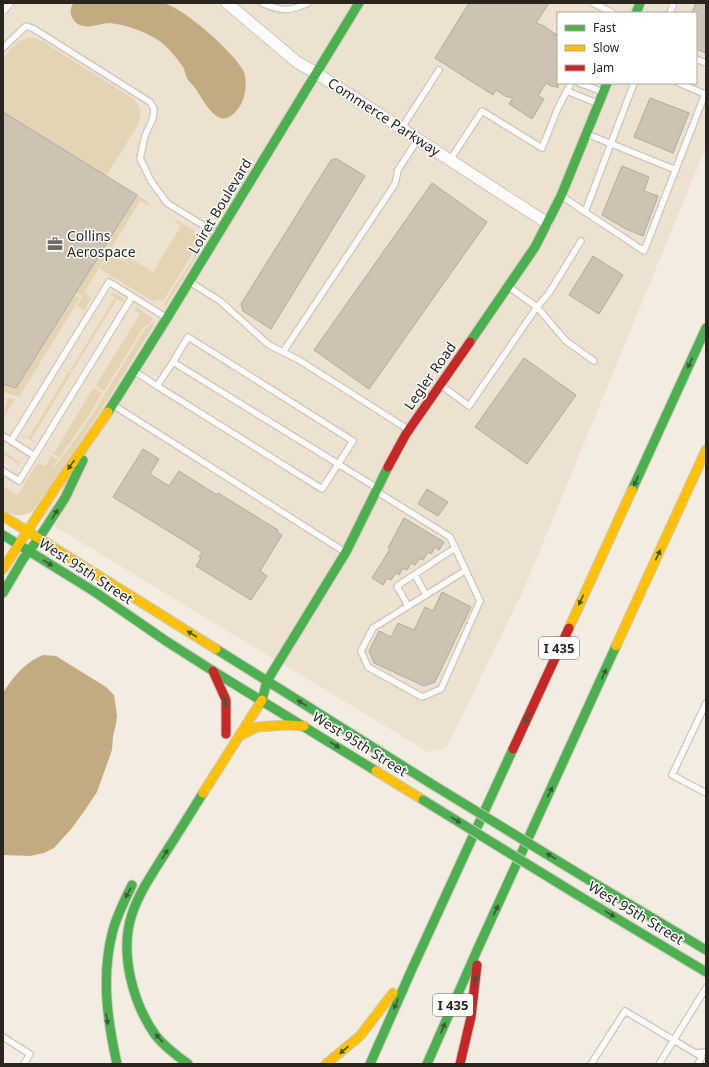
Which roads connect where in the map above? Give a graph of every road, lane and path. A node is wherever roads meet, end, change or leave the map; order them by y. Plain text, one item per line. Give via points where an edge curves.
1 (7, 3) edge
2 (227, 3) edge
3 (262, 3) edge
4 (308, 3) edge
5 (359, 3) edge
6 (593, 3) edge
7 (3, 8) edge
8 (599, 10) edge
9 (3, 48) edge
10 (439, 70) dead end
11 (316, 73) junction
12 (570, 84) edge
13 (582, 84) edge
14 (607, 84) edge
15 (634, 84) edge
16 (680, 84) edge
17 (567, 91) junction
18 (603, 92) junction
19 (599, 104) junction
20 (401, 129) junction
21 (587, 134) junction
22 (418, 139) junction
23 (610, 144) junction
24 (450, 160) junction
25 (676, 170) junction
26 (561, 196) junction
27 (584, 212) junction
28 (547, 223) junction
29 (218, 236) junction
30 (581, 241) dead end
31 (190, 282) junction
32 (509, 287) junction
33 (132, 297) junction
34 (537, 307) junction
35 (167, 318) junction
36 (706, 328) edge
37 (283, 352) junction
38 (594, 361) dead end
39 (173, 362) junction
40 (133, 371) junction
41 (440, 385) junction
42 (157, 386) junction
43 (112, 404) junction
44 (102, 421) junction
45 (409, 430) junction
46 (3, 436) edge
47 (11, 441) junction
48 (706, 450) edge
49 (35, 456) junction
50 (338, 464) junction
51 (3, 471) edge
52 (376, 490) junction
53 (3, 516) edge
54 (27, 531) junction
55 (3, 535) edge
56 (39, 538) junction
57 (19, 544) junction
58 (455, 548) junction
59 (30, 551) junction
60 (346, 552) junction
61 (3, 569) edge
62 (466, 570) junction
63 (415, 574) junction
64 (3, 593) edge
65 (426, 595) junction
66 (408, 606) junction
67 (213, 671) junction
68 (267, 681) junction
69 (251, 694) junction
70 (262, 700) junction
71 (246, 703) dead end
72 (706, 704) edge
73 (704, 712) edge
74 (234, 721) dead end
75 (304, 726) junction
76 (241, 735) junction
77 (706, 793) edge
78 (137, 877) dead end
79 (480, 946) junction
80 (706, 950) edge
81 (412, 969) junction
82 (706, 972) edge
83 (706, 988) edge
84 (3, 1037) edge
85 (674, 1040) junction
86 (706, 1052) edge
87 (696, 1054) junction
88 (24, 1064) edge
89 (117, 1064) edge
90 (188, 1064) edge
91 (326, 1064) edge
92 (370, 1064) edge
93 (427, 1064) edge
94 (460, 1064) edge
95 (591, 1064) edge
96 (659, 1064) edge
97 (698, 1064) edge

1 - 7 street
2 - 11 street, Commerce Parkway via 297,62
3 - 4 lane via 288,10
5 - 11 main road, Loiret Boulevard
6 - 8 lane
9 - 29 lane via 26,26 150,102 154,109 153,118 145,136 140,158 151,181 167,203
10 - 20 lane
11 - 20 street, Commerce Parkway
11 - 29 main road, Loiret Boulevard
12 - 17 lane
13 - 18 lane
14 - 18 main road, Legler Road
15 - 23 lane
16 - 25 lane via 705,94
17 - 19 lane
17 - 24 lane via 542,148 482,110
18 - 19 main road, Legler Road
19 - 21 main road, Legler Road
20 - 22 street, Commerce Parkway
21 - 23 lane
21 - 26 main road, Legler Road
22 - 24 street, Commerce Parkway
22 - 37 lane via 398,170 395,184
23 - 25 lane
23 - 27 lane
24 - 28 street, Commerce Parkway
25 - 27 lane via 644,251
26 - 27 lane
26 - 28 main road, Legler Road
28 - 32 main road, Legler Road via 535,248
29 - 31 main road, Loiret Boulevard
30 - 34 lane via 549,293
31 - 35 main road, Loiret Boulevard
31 - 37 lane via 220,302 269,345
32 - 34 lane
32 - 41 main road, Legler Road
33 - 35 lane
33 - 47 lane via 109,282
33 - 49 lane
34 - 38 lane via 566,341
34 - 41 lane via 469,406
35 - 40 main road, Loiret Boulevard
36 -> 81 main road, I 435
37 - 45 lane
39 - 42 lane
39 - 50 lane
39 - 50 lane via 188,337 353,441
40 - 42 lane
40 - 43 main road, Loiret Boulevard
41 - 45 main road, Legler Road
42 - 50 lane via 322,489
43 - 44 main road, Loiret Boulevard
43 - 60 lane
44 -> 54 main road, Loiret Boulevard
56 -> 44 main road, Loiret Boulevard via 65,498
45 - 52 main road, Legler Road
46 - 47 lane
47 - 49 lane
79 -> 48 main road, I 435
49 - 51 lane via 19,482
50 - 52 lane
52 - 58 lane via 450,537
52 - 60 main road, Legler Road
53 - 54 main road, West 95th Street
54 - 56 main road, West 95th Street
54 - 57 main road, Loiret Boulevard
55 - 57 main road, West 95th Street
56 - 59 main road, Loiret Boulevard
68 -> 56 main road, West 95th Street
57 - 59 main road, West 95th Street
57 - 61 main road, Loiret Boulevard
58 - 62 lane
58 - 63 lane
59 - 64 main road, Loiret Boulevard
59 -> 67 main road, West 95th Street
60 - 68 main road, Legler Road
62 - 65 lane
62 - 66 lane via 480,601 441,689 422,698 368,667 361,651 373,628
63 - 65 lane
63 - 66 lane via 397,586
65 - 66 lane
67 - 69 main road, West 95th Street
67 -> 74 main road via 226,700 224,737
68 - 69 main road
68 - 70 main road
80 -> 68 main road, West 95th Street, bridge
69 - 70 main road, West 95th Street
69 - 71 main road
70 - 75 main road, West 95th Street
70 - 76 main road
72 - 73 lane
73 - 77 lane via 672,775
75 - 76 main road via 257,727
75 -> 82 main road, West 95th Street, bridge
90 -> 76 main road via 163,1042 138,1006 130,973 129,936 138,900 149,879
78 -> 89 main road via 118,915 105,971 106,1012
93 -> 79 main road, I 435
94 -> 79 main road via 471,1017
81 -> 91 main road via 360,1036
81 -> 92 main road, I 435
83 - 85 lane
84 - 88 lane via 30,1054
85 - 87 lane
85 - 95 lane via 625,1011
85 - 96 lane
86 - 87 lane
87 - 97 lane via 702,1057

